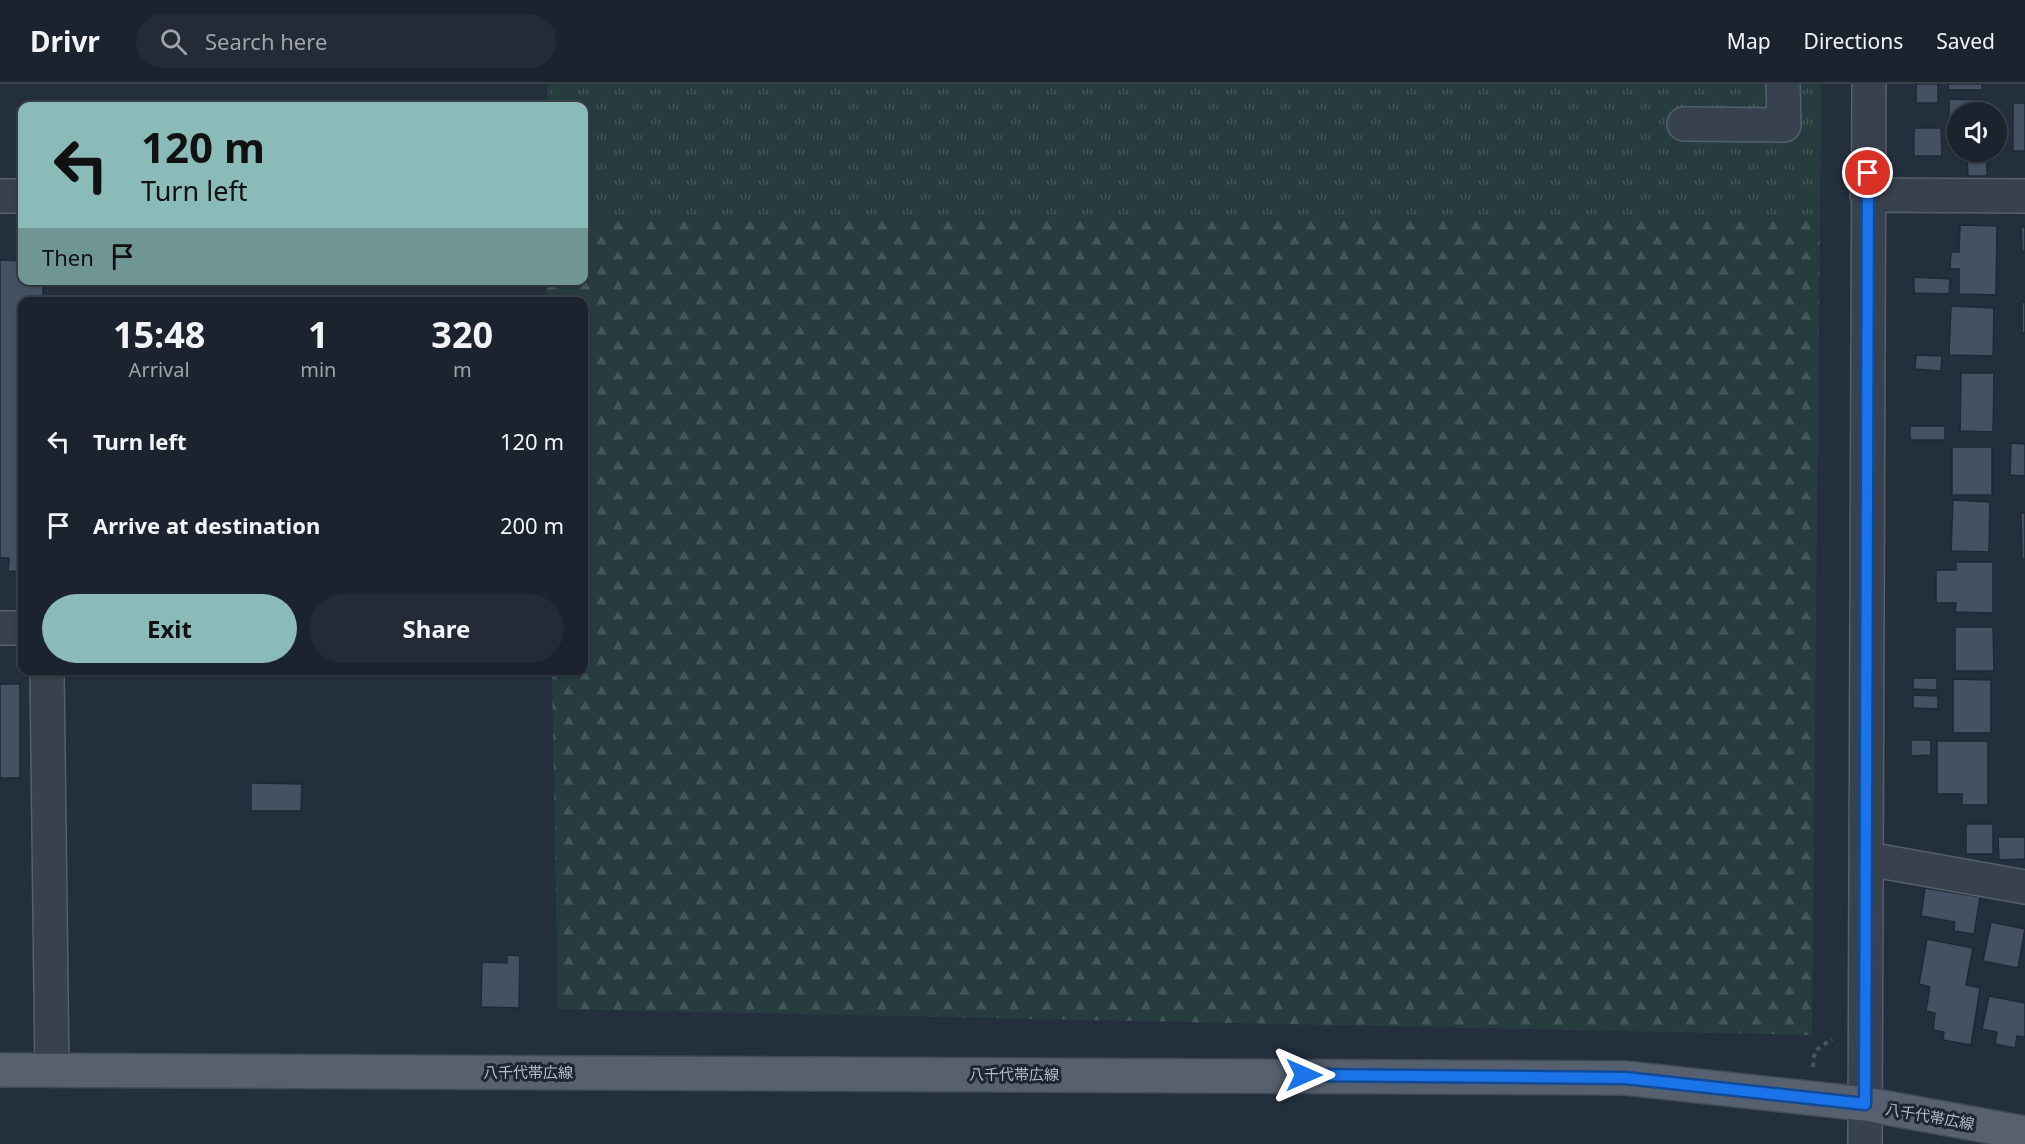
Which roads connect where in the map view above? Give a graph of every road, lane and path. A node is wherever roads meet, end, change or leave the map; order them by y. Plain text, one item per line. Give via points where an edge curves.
1 (1783, 84) edge
2 (1869, 84) edge
3 (1684, 124) dead end
4 (1867, 195) junction
5 (0, 196) edge
6 (18, 196) edge
7 (2025, 196) edge
8 (0, 628) edge
9 (18, 628) edge
10 (47, 675) edge
11 (1868, 859) junction
12 (2025, 887) edge
13 (0, 1070) edge
14 (52, 1070) junction
15 (1865, 1104) junction
16 (2025, 1133) edge
17 (1865, 1144) edge

1 - 3 street via 1784,125
2 - 4 street
4 - 7 street
4 - 11 street
5 - 6 street
8 - 9 street
10 - 14 street
11 - 12 street
11 - 15 street
13 - 14 main road, 八千代帯広線
14 - 15 main road, 八千代帯広線 via 1625,1078
15 - 16 main road, 八千代帯広線
15 - 17 street

